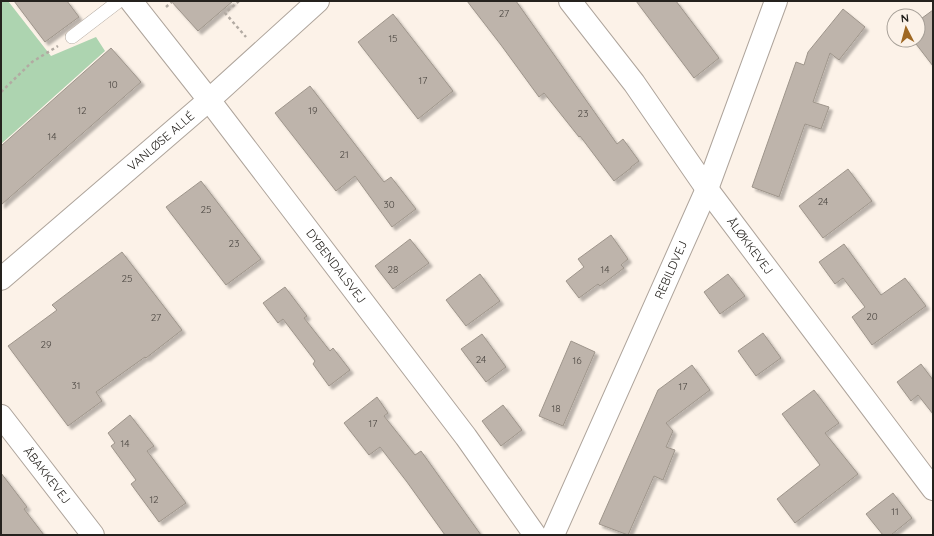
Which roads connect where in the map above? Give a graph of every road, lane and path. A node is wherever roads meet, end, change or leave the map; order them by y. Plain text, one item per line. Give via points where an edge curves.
1 (119, 1) edge
2 (131, 1) edge
3 (239, 1) edge
4 (318, 1) edge
5 (570, 1) edge
6 (776, 1) edge
7 (72, 37) joint
8 (260, 53) junction
9 (1, 92) edge
10 (209, 100) junction
11 (707, 190) junction
12 (1, 279) edge
13 (1, 416) edge
14 (933, 489) edge
15 (93, 535) edge
16 (535, 535) edge
17 (553, 535) edge

1 - 7 lane
2 - 10 street, DYBENDALSVEJ
3 - 8 path via 225,13
4 - 8 street, VANLØSE ALLÉ
5 - 11 street, ÅLØKKEVEJ via 634,83
6 - 11 street, REBILDVEJ
7 - 9 path via 32,62
8 - 10 street, VANLØSE ALLÉ
10 - 12 street, VANLØSE ALLÉ
10 - 16 street, DYBENDALSVEJ via 466,437
11 - 14 street, ÅLØKKEVEJ
11 - 17 street, REBILDVEJ
13 - 15 street, ÅBAKKEVEJ

